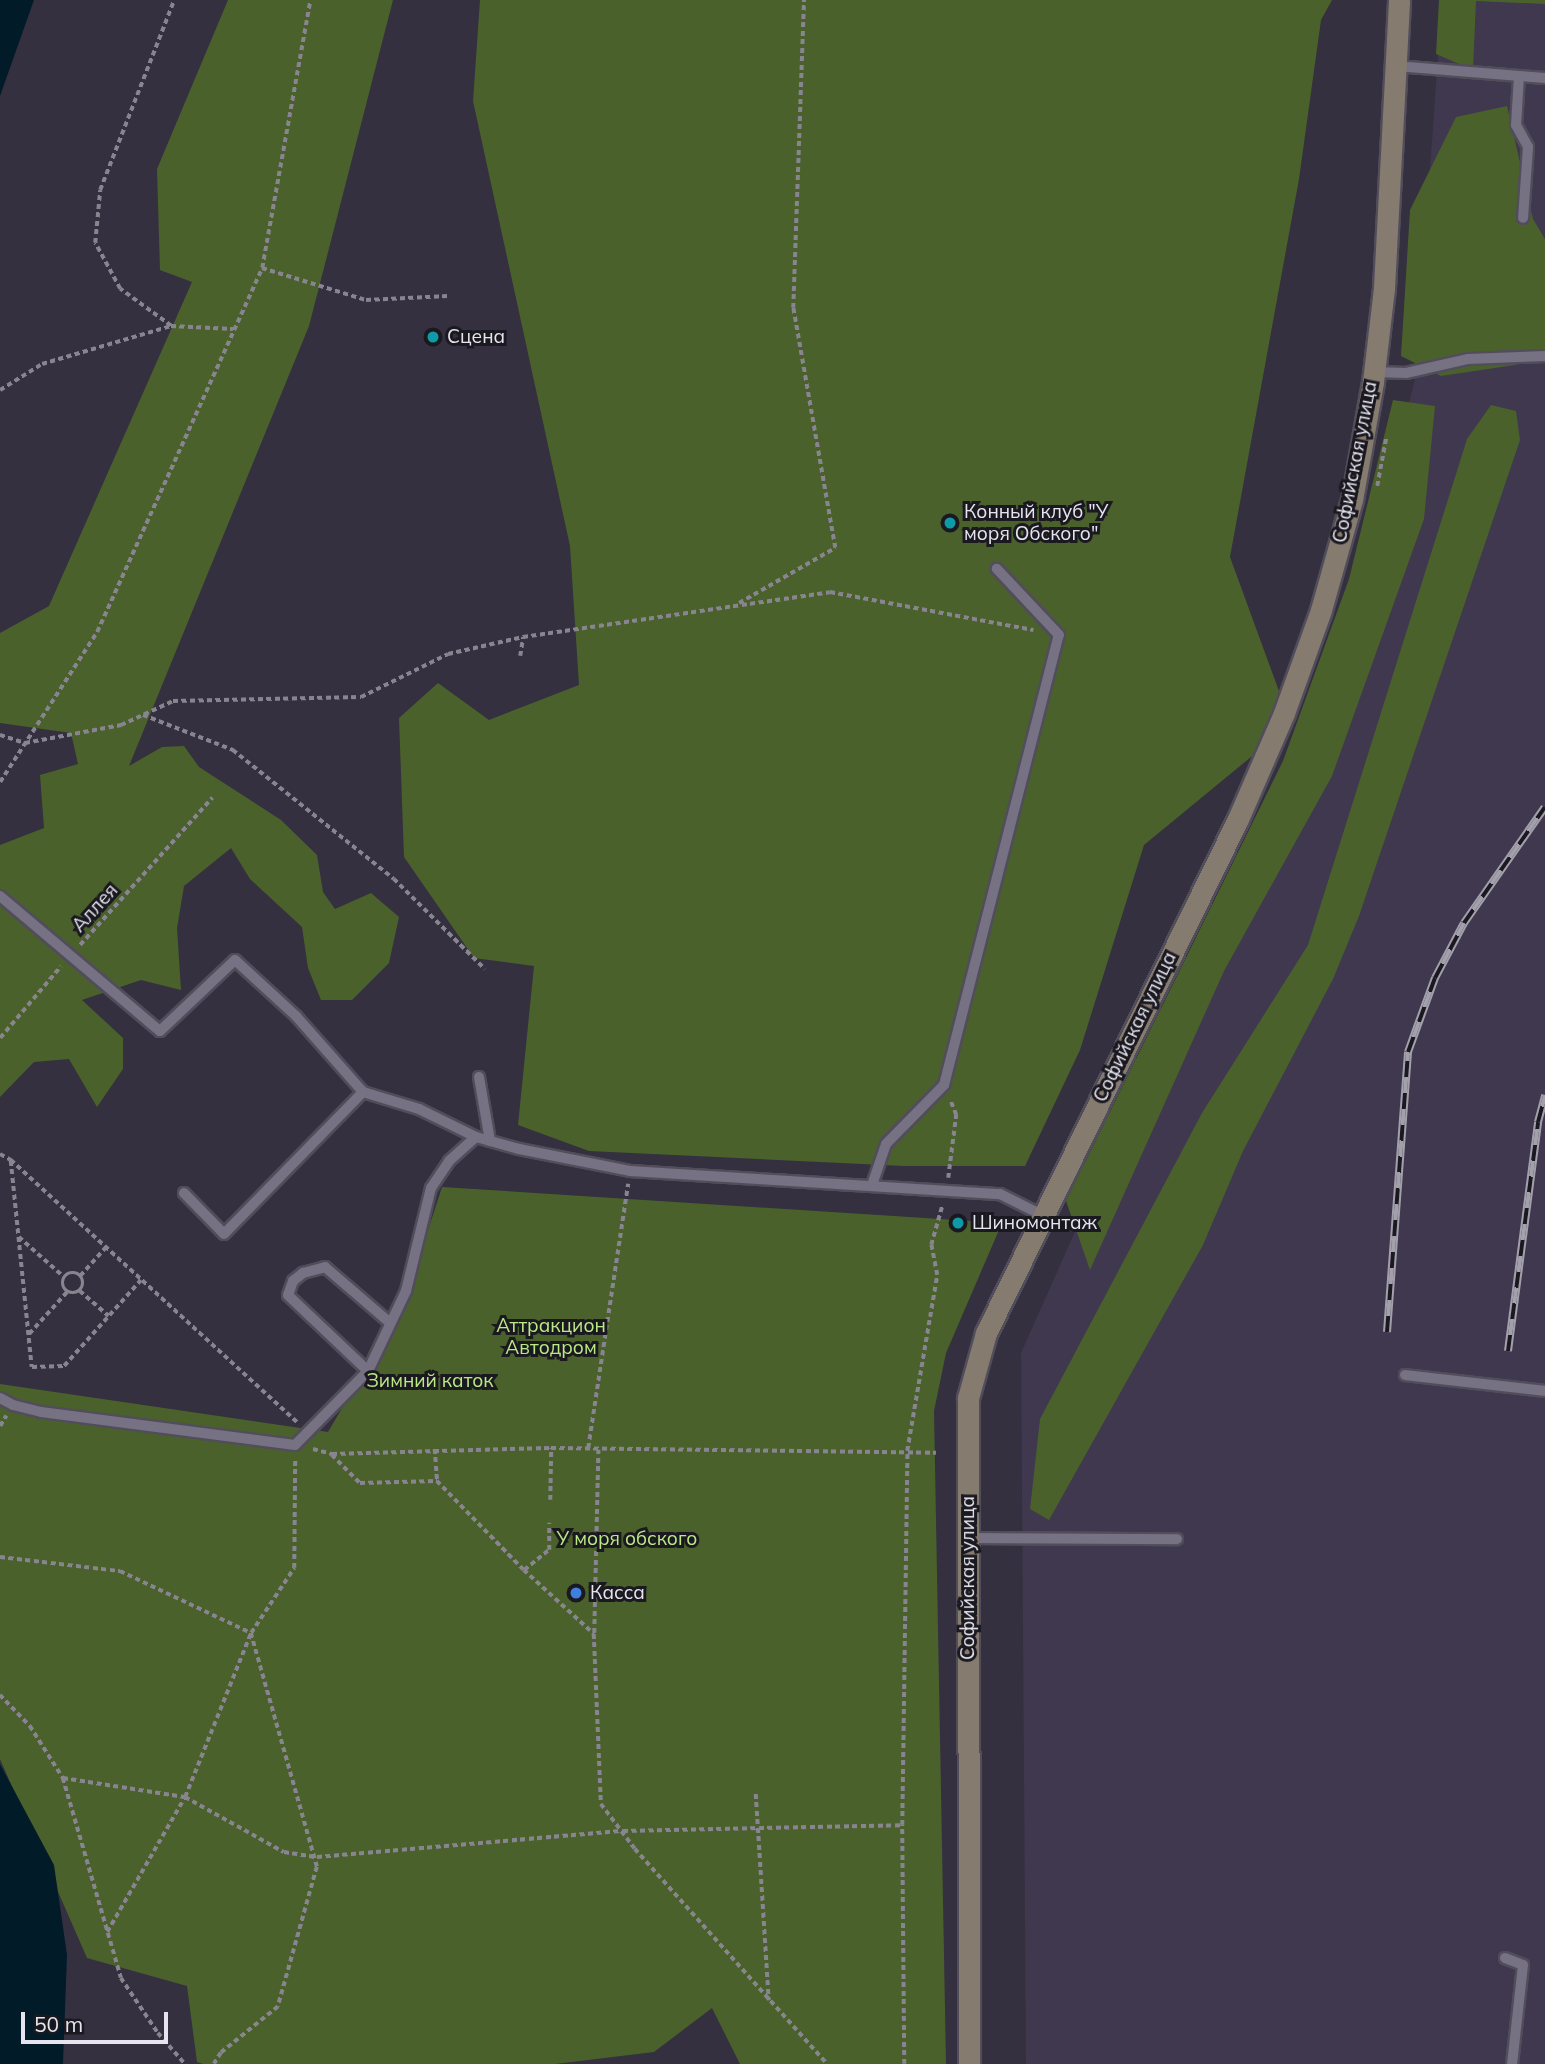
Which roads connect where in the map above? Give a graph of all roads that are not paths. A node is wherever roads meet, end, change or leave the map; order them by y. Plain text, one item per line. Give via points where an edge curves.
1 (1399, 0) edge
2 (1396, 66) junction
3 (1519, 76) junction
4 (1545, 78) edge
5 (1523, 218) dead end
6 (1545, 356) edge
7 (1374, 372) junction
8 (997, 569) dead end
9 (0, 896) edge
10 (479, 1077) dead end
11 (363, 1092) junction
12 (476, 1138) junction
13 (490, 1141) junction
14 (872, 1185) junction
15 (184, 1193) dead end
16 (1042, 1215) junction
17 (390, 1323) junction
18 (368, 1371) junction
19 (1405, 1375) dead end
20 (1545, 1391) edge
21 (0, 1398) edge
22 (967, 1538) junction
23 (1177, 1539) dead end
24 (1505, 1958) dead end
25 (969, 2064) edge
26 (1512, 2064) edge

1 - 2 main road, Софийская улица
2 - 3 lane
2 - 7 main road, Софийская улица via 1384,288
3 - 4 lane
3 - 5 lane via 1516,125 1528,147
6 - 7 lane via 1468,359 1406,373
7 - 16 main road, Софийская улица via 1352,500 1321,610 1284,713 1238,819
8 - 14 lane via 1059,635 944,1085 886,1144
9 - 11 lane via 160,1031 235,960 296,1016
10 - 13 lane
11 - 12 lane via 419,1109
11 - 15 lane via 224,1234
12 - 13 lane
12 - 17 lane via 449,1161 431,1188 406,1291
13 - 14 lane via 630,1171
14 - 16 lane via 1000,1194
16 - 22 main road, Софийская улица via 986,1333 968,1398
17 - 18 lane
17 - 18 lane via 325,1267 293,1281 288,1295
18 - 21 lane via 295,1445 41,1412
19 - 20 lane
22 - 23 lane
22 - 25 main road, Софийская улица
24 - 26 lane via 1523,1965

